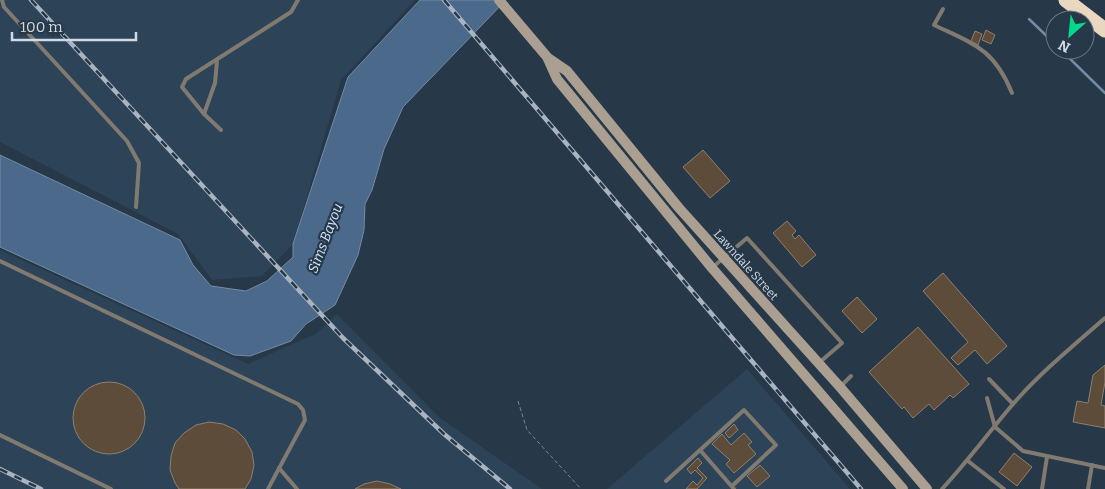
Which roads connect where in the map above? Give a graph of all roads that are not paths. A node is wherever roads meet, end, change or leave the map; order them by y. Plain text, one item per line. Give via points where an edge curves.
1 (2, 0) edge
2 (298, 0) edge
3 (499, 0) edge
4 (1066, 0) edge
5 (943, 9) dead end
6 (1105, 30) edge
7 (548, 58) junction
8 (217, 61) junction
9 (1012, 93) dead end
10 (204, 114) junction
11 (221, 130) dead end
12 (136, 207) dead end
13 (723, 258) junction
14 (0, 261) edge
15 (712, 268) junction
16 (1105, 318) edge
17 (819, 364) junction
18 (851, 376) dead end
19 (989, 379) dead end
20 (840, 387) junction
21 (986, 398) dead end
22 (1013, 404) junction
23 (995, 427) junction
24 (0, 436) edge
25 (700, 450) junction
26 (1048, 457) junction
27 (968, 461) junction
28 (1092, 465) junction
29 (279, 468) junction
30 (1105, 468) edge
31 (666, 481) dead end
32 (733, 487) edge
33 (111, 489) edge
34 (268, 489) edge
35 (297, 489) edge
36 (904, 489) edge
37 (927, 489) edge
38 (942, 489) edge
39 (1004, 489) edge
40 (1042, 489) edge
41 (1088, 489) edge

1 - 12 lane via 4,7 128,141 139,163
2 - 8 lane via 291,12
3 - 7 main road, Lawndale Street
4 - 6 highway
5 - 9 lane via 934,25 982,48 1004,74
7 - 13 main road, Lawndale Street via 567,71
7 - 15 main road, Lawndale Street via 557,79
8 - 10 lane via 215,83
8 - 10 lane via 186,79 182,87
10 - 11 lane
13 - 15 lane
13 - 17 main road, Lawndale Street
13 - 17 lane via 747,238 783,275 842,343
14 - 29 lane via 298,404 305,420
15 - 36 main road, Lawndale Street
16 - 22 lane
17 - 20 main road, Lawndale Street
18 - 20 lane
19 - 22 lane
20 - 37 main road, Lawndale Street
21 - 23 lane
22 - 23 lane
23 - 26 lane via 1023,451
23 - 27 lane
24 - 33 lane
25 - 31 lane
25 - 32 lane
25 - 32 lane via 744,410 776,445
26 - 28 lane
26 - 40 lane
27 - 38 lane
27 - 39 lane
28 - 30 lane
28 - 41 lane
29 - 34 lane
29 - 35 lane

